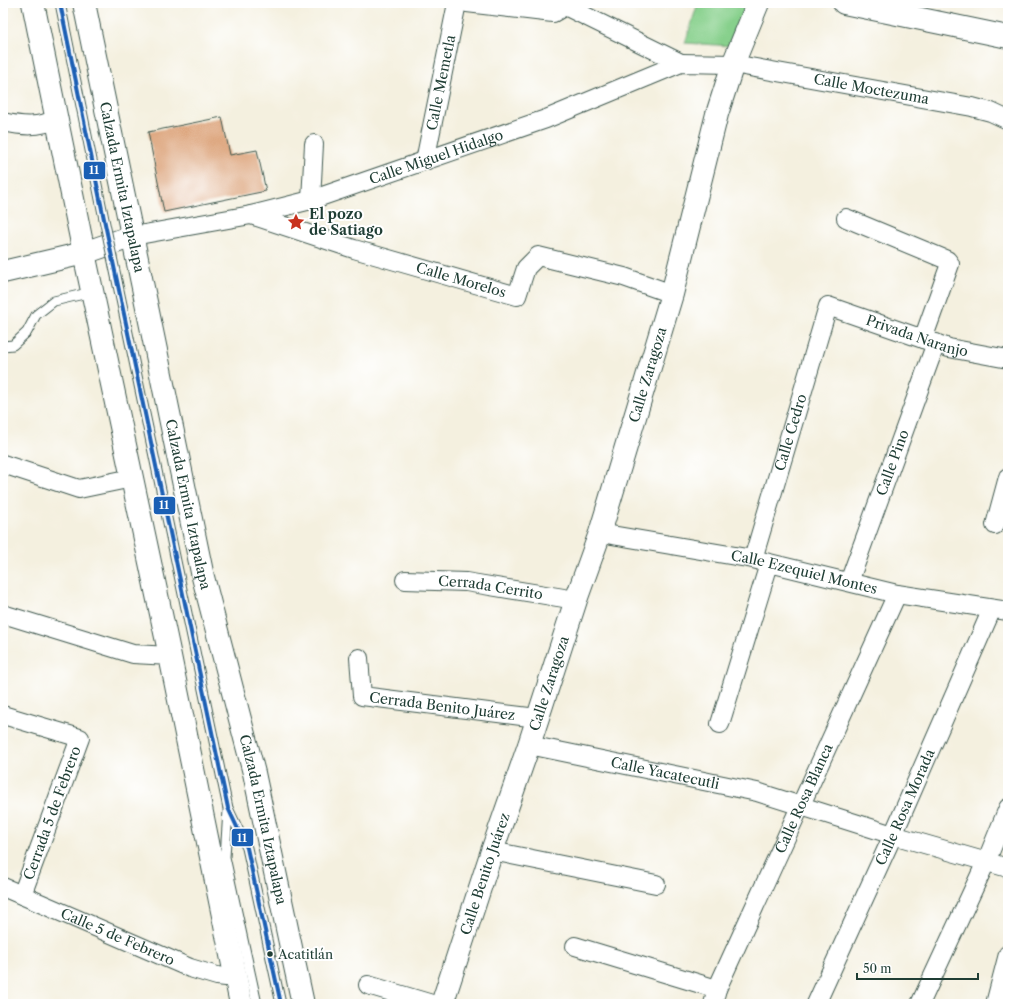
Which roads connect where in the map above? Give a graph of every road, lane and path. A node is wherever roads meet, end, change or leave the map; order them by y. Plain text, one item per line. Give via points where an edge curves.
1 (33, 3) edge
2 (60, 3) edge
3 (84, 3) edge
4 (457, 3) edge
5 (467, 3) edge
6 (758, 3) edge
7 (844, 3) edge
8 (565, 4) edge
9 (1008, 37) edge
10 (681, 63) junction
11 (733, 64) junction
12 (1007, 117) edge
13 (56, 119) junction
14 (3, 122) edge
15 (314, 144) dead end
16 (425, 161) junction
17 (311, 200) junction
18 (251, 215) junction
19 (846, 218) dead end
20 (133, 236) junction
21 (84, 253) junction
22 (3, 272) edge
23 (92, 292) junction
24 (672, 294) junction
25 (828, 306) joint
26 (930, 341) junction
27 (3, 346) edge
28 (1008, 358) edge
29 (3, 464) edge
30 (1008, 477) edge
31 (132, 478) junction
32 (995, 525) dead end
33 (600, 534) junction
34 (761, 561) junction
35 (405, 580) dead end
36 (849, 582) junction
37 (897, 594) junction
38 (576, 600) junction
39 (1000, 610) edge
40 (3, 614) edge
41 (170, 656) junction
42 (359, 658) dead end
43 (3, 715) edge
44 (537, 718) junction
45 (720, 724) dead end
46 (529, 745) junction
47 (801, 805) junction
48 (228, 808) junction
49 (1008, 808) edge
50 (893, 835) junction
51 (492, 851) junction
52 (986, 862) junction
53 (1008, 868) edge
54 (656, 884) dead end
55 (3, 887) edge
56 (22, 895) junction
57 (575, 946) dead end
58 (1008, 954) edge
59 (235, 978) junction
60 (368, 985) dead end
61 (715, 996) edge
62 (241, 1004) edge
63 (257, 1004) edge
64 (282, 1004) edge
65 (303, 1004) edge
66 (432, 1004) edge
67 (442, 1004) edge
68 (816, 1004) edge
69 (920, 1004) edge
70 (995, 1004) edge

1 - 13 main road
2 - 48 lane, bridge
3 - 20 main road, Calzada Ermita Iztapalapa
4 - 16 street, Calle Memetla
5 - 8 street via 553,13
6 - 11 main road, Calle Zaragoza
7 - 9 main road
8 - 10 street
10 - 11 street, Calle Miguel Hidalgo
10 - 16 street, Calle Miguel Hidalgo via 546,119
11 - 12 street, Calle Moctezuma via 972,107
11 - 24 main road, Calle Zaragoza via 717,114
13 - 14 street via 49,123 28,125
13 - 21 main road
15 - 17 street
16 - 17 street, Calle Miguel Hidalgo
17 - 18 street, Calle Miguel Hidalgo
18 - 20 street, Calle Miguel Hidalgo
18 - 24 street, Calle Morelos via 354,249 517,296 526,268 538,256 624,277
19 - 26 street, Calle Pino via 946,260 950,264
20 - 21 main road
20 - 65 main road, Calzada Ermita Iztapalapa via 203,577 254,774
21 - 22 main road
21 - 23 main road
23 - 27 lane via 54,301 36,315 27,332 13,345
23 - 31 main road
24 - 33 main road, Calle Zaragoza
25 - 26 street, Privada Naranjo
25 - 34 street, Calle Cedro
26 - 28 street, Privada Naranjo via 949,348
26 - 36 street, Calle Pino
29 - 31 street via 79,489
30 - 32 street
31 - 41 main road
33 - 34 street, Calle Ezequiel Montes
33 - 38 main road, Calle Zaragoza
34 - 36 street, Calle Ezequiel Montes
34 - 45 street, Calle Cedro
35 - 38 street, Cerrada Cerrito via 466,582
36 - 37 street, Calle Ezequiel Montes
37 - 39 street, Calle Ezequiel Montes
37 - 47 street, Calle Rosa Blanca
38 - 44 main road, Calle Zaragoza
39 - 50 street, Calle Rosa Morada
40 - 41 street via 133,654
41 - 59 main road
42 - 44 street, Cerrada Benito Juárez via 362,696
43 - 56 street, Cerrada 5 de Febrero via 80,738
44 - 46 main road, Calle Zaragoza
46 - 47 street, Calle Yacatecutli via 757,792
46 - 51 main road, Calle Benito Juárez
47 - 50 street, Calle Yacatecutli
47 - 61 street, Calle Rosa Blanca
48 - 63 lane via 225,857
48 - 64 lane via 247,848
49 - 52 street
50 - 52 street, Calle Yacatecutli
50 - 68 street, Calle Rosa Morada
51 - 54 street
51 - 67 main road, Calle Benito Juárez
52 - 53 street, Calle Yacatecutli
52 - 69 street
55 - 56 street, Calle 5 de Febrero
56 - 59 street, Calle 5 de Febrero via 190,968
57 - 61 street
58 - 70 street
59 - 62 main road
60 - 66 street

